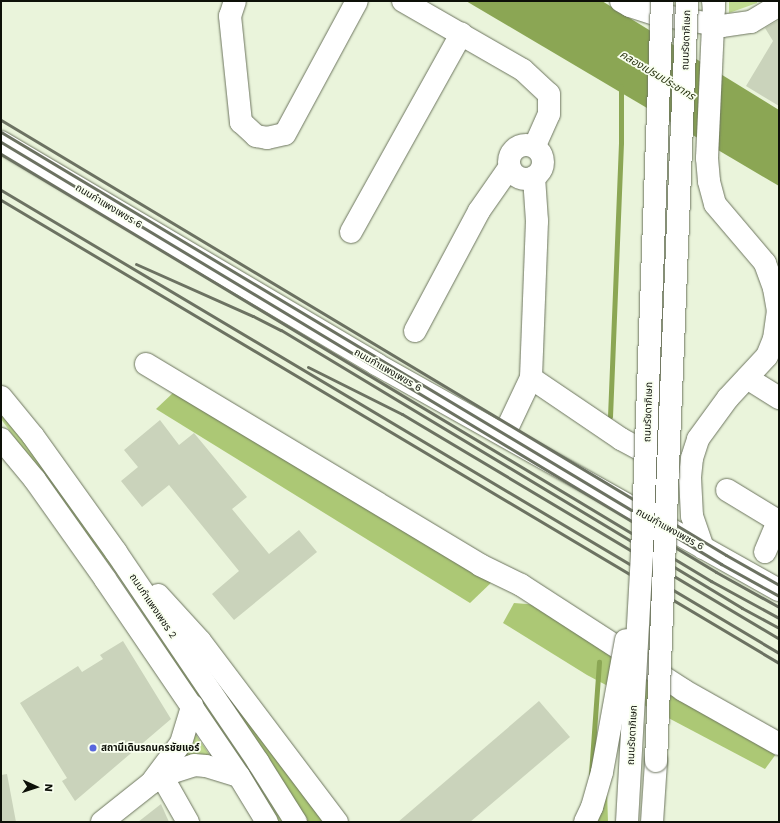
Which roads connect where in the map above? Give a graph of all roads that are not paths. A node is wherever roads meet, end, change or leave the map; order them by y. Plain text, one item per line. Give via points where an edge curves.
1 (235, 1) edge
2 (357, 1) edge
3 (403, 1) edge
4 (621, 1) edge
5 (662, 1) edge
6 (687, 1) edge
7 (779, 6) edge
8 (714, 9) edge
9 (461, 34) junction
10 (1, 142) edge
11 (534, 147) junction
12 (509, 168) junction
13 (534, 177) junction
14 (351, 232) dead end
15 (415, 331) dead end
16 (146, 364) dead end
17 (531, 378) junction
18 (747, 378) junction
19 (1, 397) edge
20 (779, 398) edge
21 (504, 435) junction
22 (2, 443) edge
23 (690, 476) junction
24 (727, 490) dead end
25 (778, 520) edge
26 (703, 548) junction
27 (764, 552) dead end
28 (642, 554) junction
29 (129, 571) junction
30 (779, 590) edge
31 (192, 706) junction
32 (779, 744) edge
33 (656, 761) junction
34 (239, 776) junction
35 (157, 781) junction
36 (107, 820) edge
37 (188, 822) edge
38 (267, 822) edge
39 (296, 822) edge
40 (337, 822) edge
41 (585, 822) edge
42 (626, 822) edge
43 (652, 822) edge
44 (659, 822) edge

1 - 2 street via 230,16 241,122 256,136 267,138 285,134
3 - 9 street
4 - 8 street via 655,14
5 - 28 street, ถนนรัชดาภิเษก, bridge
6 - 33 street, ถนนรัชดาภิเษก, bridge
7 - 8 street via 742,25
8 - 18 street via 708,181 715,204 765,263 778,311 774,339 767,356
9 - 11 street via 523,70 549,94 548,114
9 - 14 street
10 - 21 street, ถนนกำแพงเพชร 6 via 376,364
11 - 12 street via 523,145 512,151 509,156
11 - 13 street via 542,156 543,162 542,168
12 - 13 street via 522,179
12 - 15 street via 479,211
13 - 17 street via 537,221
16 - 32 street via 480,565 522,585 683,690
17 - 21 street
17 - 23 street via 621,439
18 - 20 street
18 - 23 street via 728,398 698,439
19 - 29 street, ถนนกำแพงเพชร 2 via 33,436
21 - 26 street, ถนนกำแพงเพชร 6
22 - 31 street via 35,480
23 - 26 street via 692,516
24 - 25 street
25 - 27 street
26 - 30 street, ถนนกำแพงเพชร 6
28 - 41 street, bridge via 602,772 594,802
28 - 42 street, ถนนรัชดาภิเษก, bridge
29 - 39 street, ถนนกำแพงเพชร 2
29 - 40 street via 155,592 200,641
31 - 34 street
31 - 35 street via 181,743
33 - 43 street, ถนนรัชดาภิเษก
33 - 44 street
34 - 35 street via 194,765
34 - 38 street
35 - 36 street
35 - 37 street

